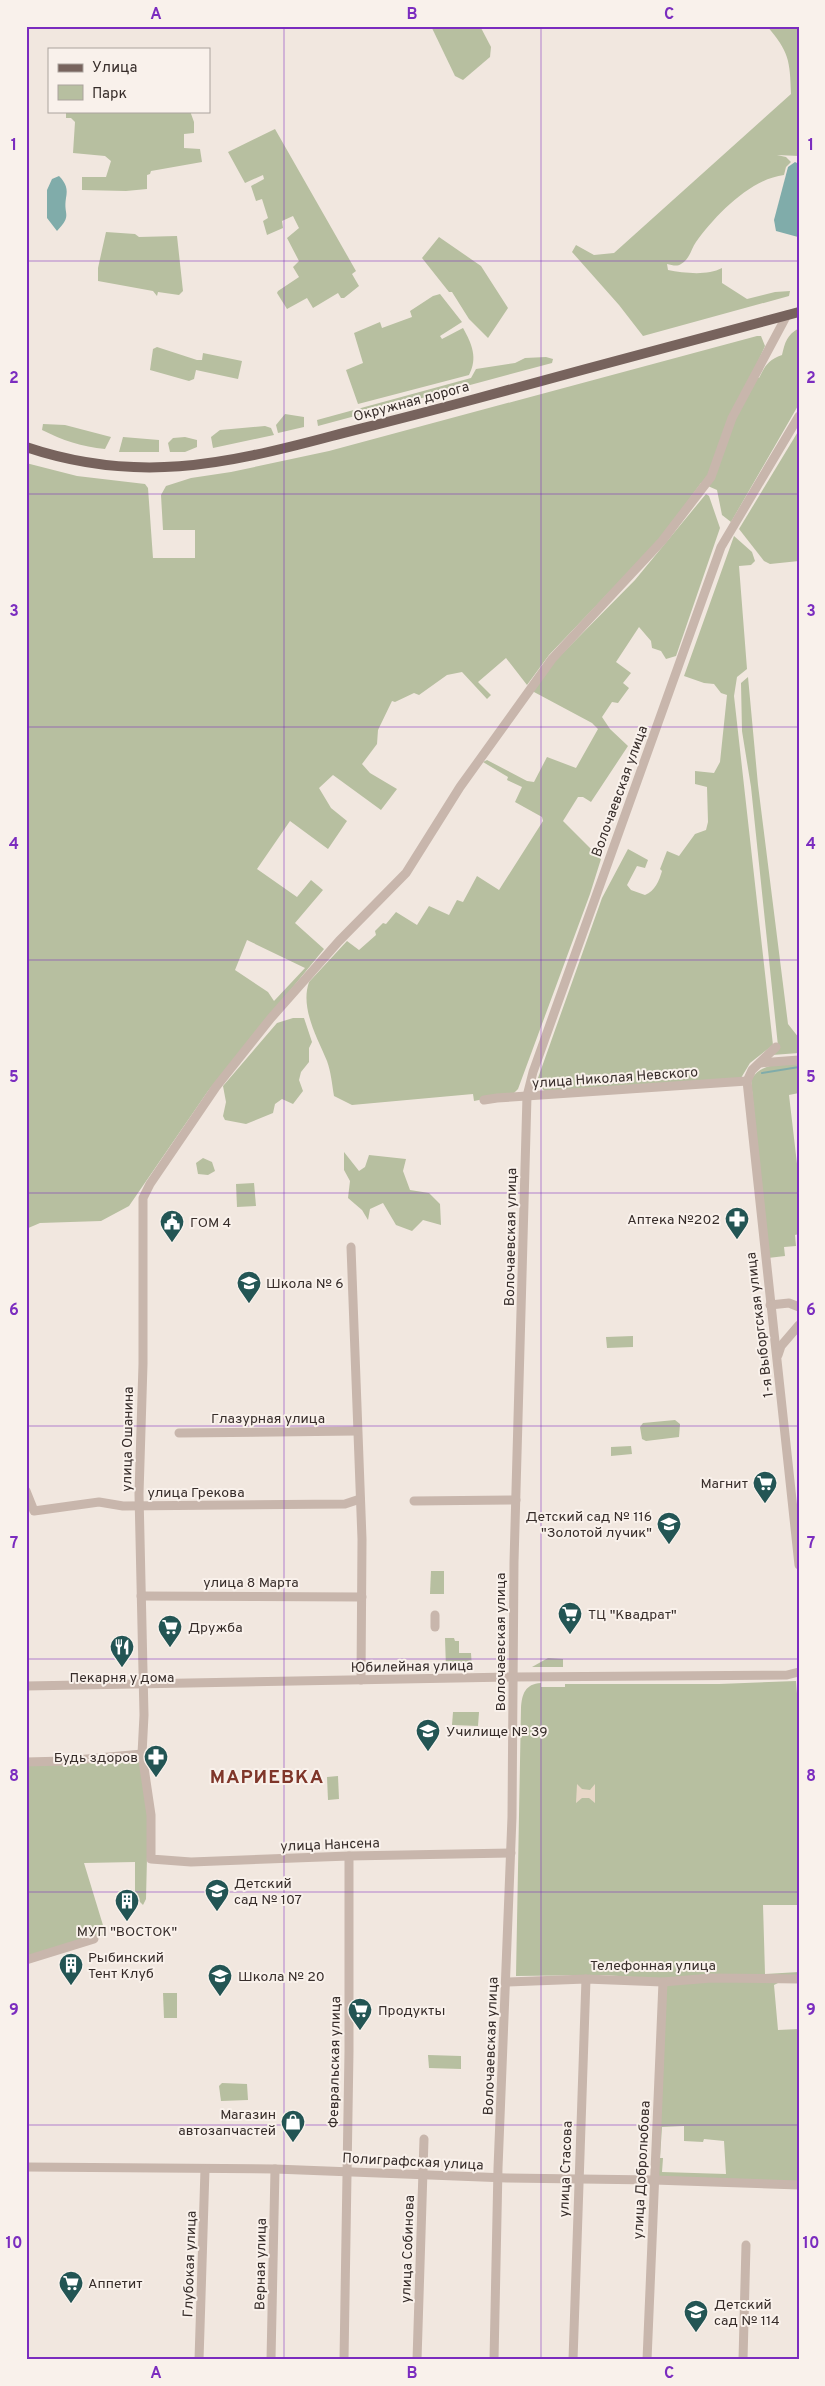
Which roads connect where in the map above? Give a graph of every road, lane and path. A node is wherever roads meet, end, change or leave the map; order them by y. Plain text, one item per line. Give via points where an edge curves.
1 (799, 312) edge
2 (787, 315) junction
3 (799, 416) edge
4 (26, 447) edge
5 (776, 1047) dead end
6 (799, 1060) edge
7 (760, 1063) junction
8 (747, 1082) junction
9 (527, 1096) junction
10 (484, 1100) dead end
11 (351, 1247) dead end
12 (770, 1305) junction
13 (799, 1307) edge
14 (799, 1325) edge
15 (778, 1361) junction
16 (357, 1431) junction
17 (179, 1432) dead end
18 (26, 1491) edge
19 (360, 1499) junction
20 (516, 1500) junction
21 (414, 1501) dead end
22 (139, 1506) junction
23 (799, 1565) edge
24 (141, 1596) junction
25 (362, 1597) junction
26 (435, 1616) dead end
27 (435, 1627) dead end
28 (799, 1673) edge
29 (513, 1677) junction
30 (361, 1680) junction
31 (143, 1684) junction
32 (26, 1686) edge
33 (142, 1754) junction
34 (26, 1762) edge
35 (510, 1853) junction
36 (349, 1856) junction
37 (151, 1860) joint
38 (94, 1939) dead end
39 (26, 1960) edge
40 (586, 1979) junction
41 (799, 1979) edge
42 (507, 1982) junction
43 (663, 1982) junction
44 (424, 2139) dead end
45 (26, 2167) edge
46 (205, 2169) junction
47 (276, 2169) junction
48 (346, 2171) junction
49 (423, 2175) junction
50 (498, 2178) junction
51 (579, 2179) junction
52 (654, 2180) junction
53 (799, 2185) edge
54 (746, 2244) dead end
55 (199, 2360) edge
56 (271, 2360) edge
57 (344, 2360) edge
58 (417, 2360) edge
59 (494, 2360) edge
60 (573, 2360) edge
61 (647, 2360) edge
62 (743, 2360) edge

1 - 2 main road, Окружная дорога
2 - 4 main road, Окружная дорога via 224,462 159,468 111,467 67,460
2 - 22 street, улица Ошанина via 732,418 706,483 662,541 552,659 460,787 410,867 271,1018 216,1087 144,1195
3 - 9 street, Волочаевская улица via 720,549
5 - 7 street
6 - 7 street
7 - 8 street via 750,1073
8 - 9 street, улица Николая Невского
8 - 12 street, 1-я Выборгская улица
9 - 10 street, улица Николая Невского
9 - 20 street, Волочаевская улица
11 - 16 street
12 - 13 street via 789,1303
12 - 15 street, 1-я Выборгская улица
14 - 15 street via 781,1346
15 - 23 street, 1-я Выборгская улица
16 - 17 street, Глазурная улица
16 - 19 street
18 - 22 street, улица Грекова via 34,1510 99,1502
19 - 22 street, улица Грекова via 346,1504
19 - 25 street
20 - 21 street
20 - 29 street, Волочаевская улица
22 - 24 street, улица Ошанина
24 - 25 street, улица 8 Марта
24 - 31 street, улица Ошанина
25 - 30 street
26 - 27 street
28 - 29 street, Юбилейная улица
29 - 30 street, Юбилейная улица
29 - 35 street, Волочаевская улица
30 - 31 street, Юбилейная улица
31 - 32 street, Юбилейная улица
31 - 33 street, улица Ошанина
33 - 34 street
33 - 37 street, улица Ошанина via 151,1816
35 - 36 street, улица Нансена
35 - 42 street, Волочаевская улица
36 - 37 street, улица Нансена via 248,1861
36 - 48 street, Февральская улица
38 - 39 street
40 - 42 street, Телефонная улица
40 - 43 street, Телефонная улица
40 - 51 street, улица Стасова
41 - 43 street, Телефонная улица via 711,1978
42 - 50 street, Волочаевская улица
43 - 52 street, улица Добролюбова
44 - 49 street, улица Собинова
45 - 46 street, Полиграфская улица
46 - 47 street, Полиграфская улица
46 - 55 street, Глубокая улица
47 - 48 street, Полиграфская улица
47 - 56 street, Верная улица
48 - 49 street, Полиграфская улица
48 - 57 street, Февральская улица
49 - 50 street, Полиграфская улица
49 - 58 street, улица Собинова
50 - 51 street, Полиграфская улица
50 - 59 street, Волочаевская улица
51 - 52 street, Полиграфская улица
51 - 60 street, улица Стасова
52 - 53 street, Полиграфская улица
52 - 61 street, улица Добролюбова
54 - 62 street

